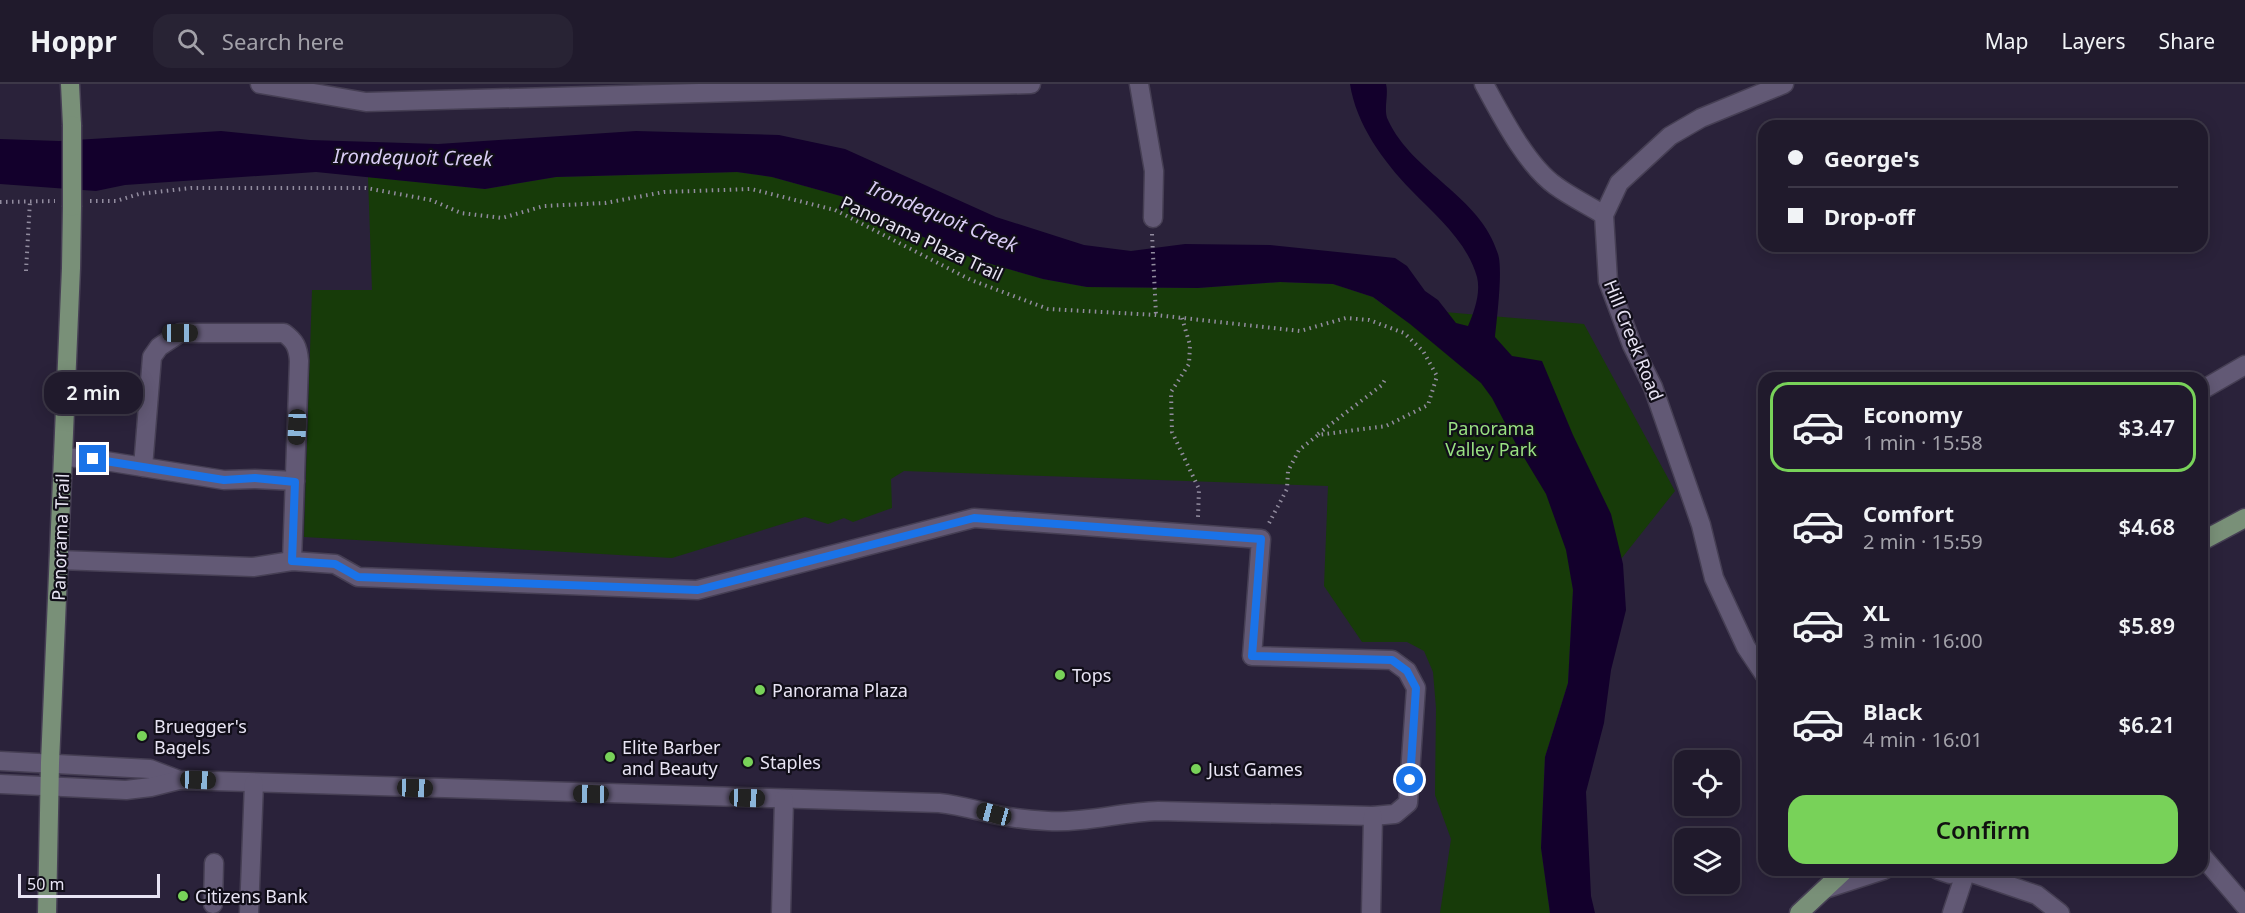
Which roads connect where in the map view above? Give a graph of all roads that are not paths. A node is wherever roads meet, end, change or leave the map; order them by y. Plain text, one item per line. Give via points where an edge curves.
1 (70, 84) edge
2 (260, 84) edge
3 (1031, 84) edge
4 (1139, 84) edge
5 (1484, 84) edge
6 (1784, 84) edge
7 (995, 85) edge
8 (323, 89) edge
9 (476, 92) edge
10 (1604, 214) junction
11 (1153, 218) dead end
12 (2245, 365) edge
13 (2208, 387) edge
14 (63, 457) junction
15 (143, 467) junction
16 (295, 482) junction
17 (2245, 518) edge
18 (2208, 538) edge
19 (59, 560) junction
20 (292, 561) junction
21 (1758, 665) edge
22 (0, 761) edge
23 (50, 763) junction
24 (179, 780) junction
25 (254, 783) junction
26 (0, 784) edge
27 (50, 786) junction
28 (784, 799) junction
29 (1373, 816) junction
30 (214, 863) dead end
31 (2208, 863) edge
32 (1839, 876) edge
33 (1865, 876) edge
34 (1963, 876) edge
35 (1980, 876) edge
36 (1825, 889) junction
37 (2037, 895) junction
38 (213, 904) dead end
39 (2245, 906) edge
40 (47, 913) edge
41 (249, 913) edge
42 (781, 913) edge
43 (1371, 913) edge
44 (1799, 913) edge
45 (1952, 913) edge
46 (2031, 913) edge
47 (2060, 913) edge

1 - 14 main road, Panorama Trail, bridge via 73,203
2 - 8 street
3 - 7 street
4 - 11 street via 1154,171
5 - 10 street via 1523,150 1547,178
6 - 10 street, Hill Creek Road via 1701,118 1670,136 1619,183
7 - 9 street
8 - 9 street via 366,102
10 - 21 street, Hill Creek Road via 1608,281 1653,387 1701,525 1714,578
12 - 13 street
14 - 15 street
14 - 19 main road, Panorama Trail
15 - 16 street via 224,480
15 - 16 street via 152,357 159,347 180,333 284,333 298,347 299,354
16 - 20 street
17 - 18 main road
19 - 20 street via 254,567
19 - 23 main road, Panorama Trail
20 - 29 street via 335,564 358,577 698,590 974,518 1261,539 1252,656 1392,660 1407,671 1416,688 1408,803 1395,814
22 - 23 street
23 - 24 street via 150,769
23 - 27 main road, Panorama Trail
24 - 25 street
24 - 27 street via 126,790
25 - 28 street
25 - 41 street
26 - 27 street
27 - 40 main road, Panorama Trail
28 - 29 street via 960,805 1048,821 1158,811
28 - 42 street
29 - 43 street
30 - 38 street
31 - 39 street
32 - 36 main road
33 - 36 street
34 - 45 street
35 - 37 street
36 - 44 main road
37 - 46 street
37 - 47 street

